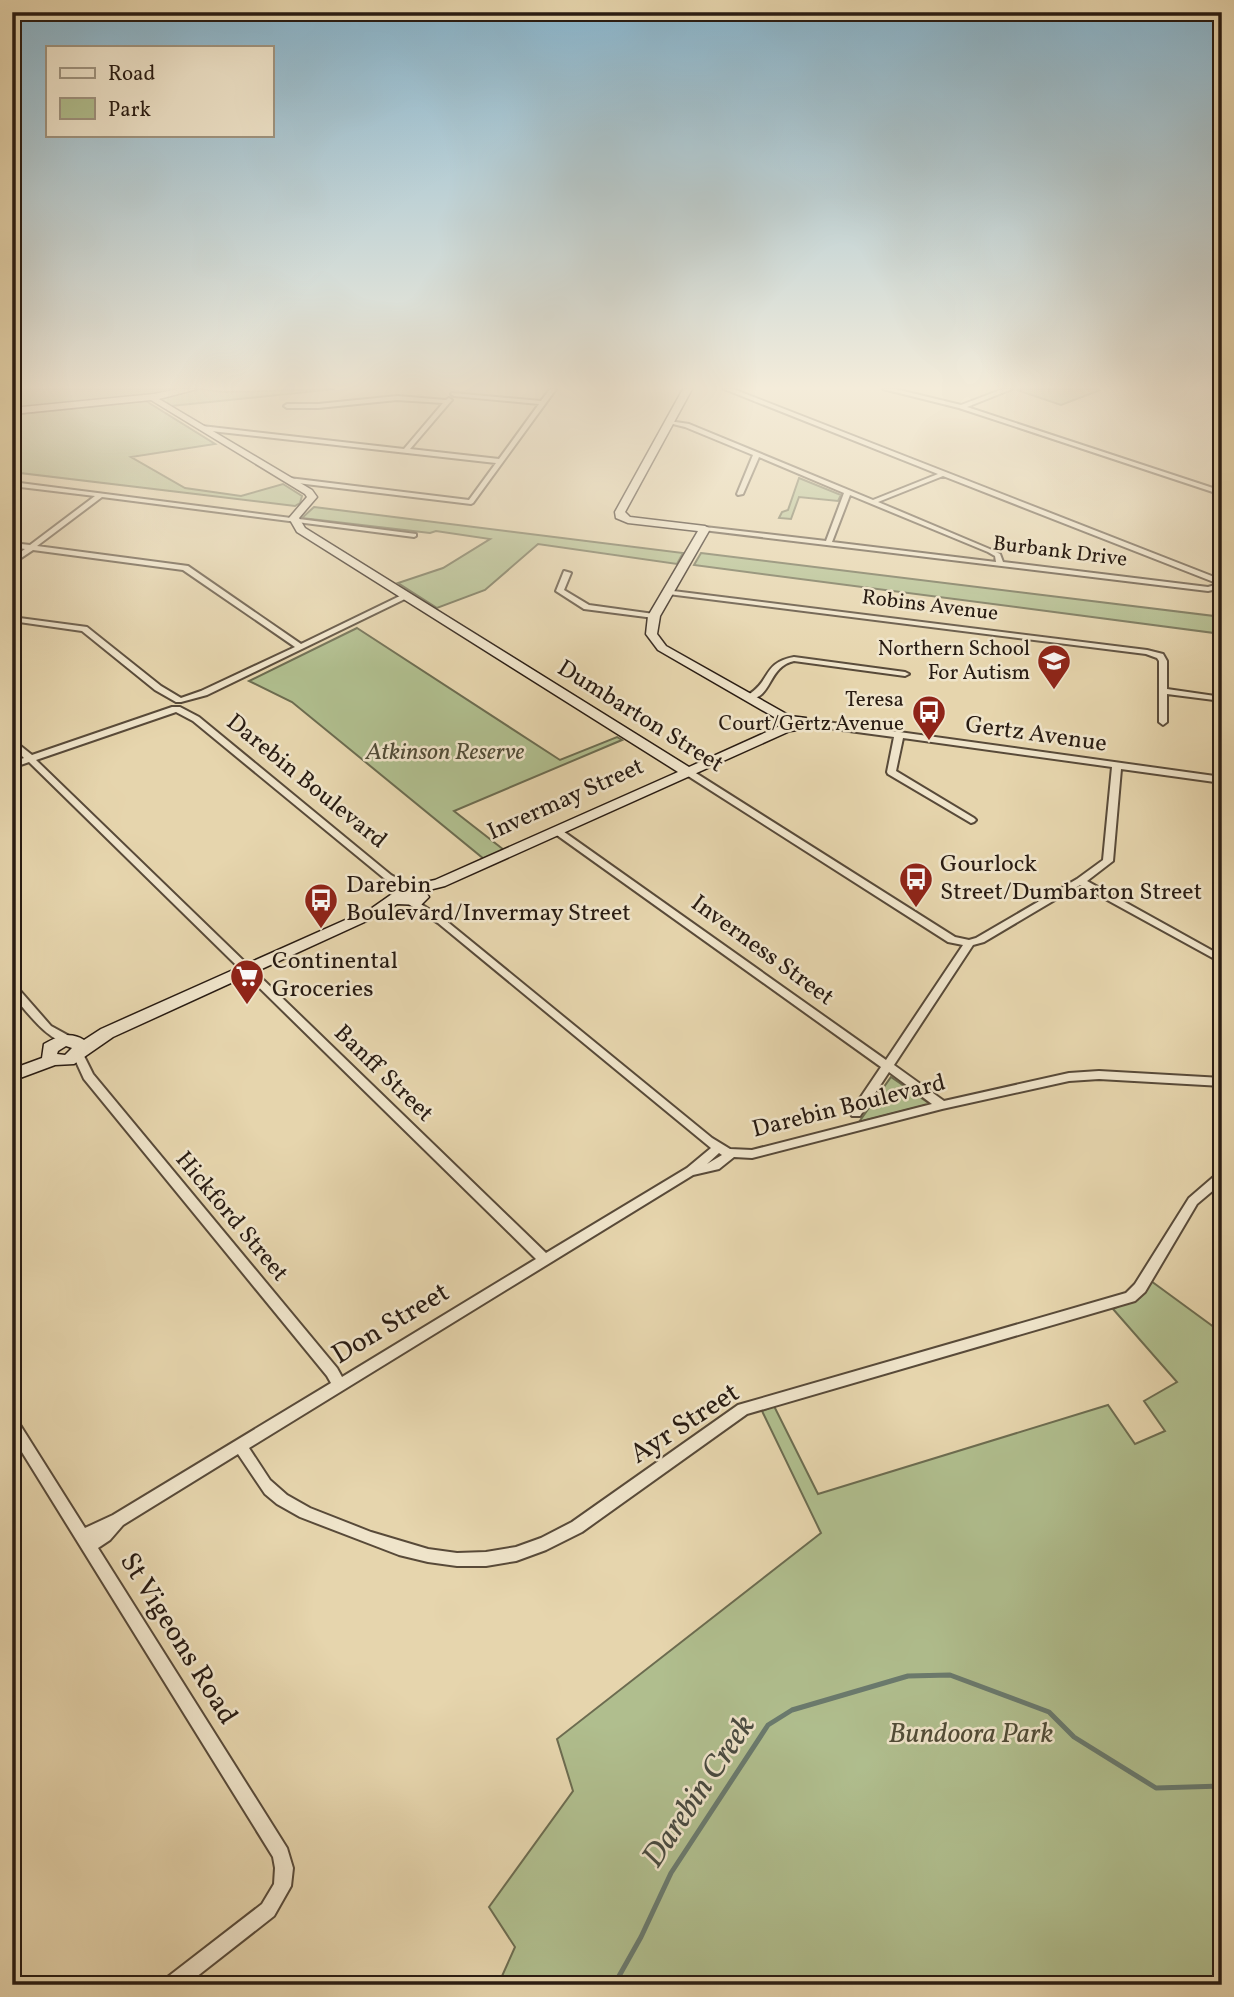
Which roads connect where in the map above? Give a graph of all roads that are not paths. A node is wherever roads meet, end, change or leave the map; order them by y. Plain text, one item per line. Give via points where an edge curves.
1 (293, 482) edge
2 (310, 482) edge
3 (484, 482) edge
4 (638, 482) edge
5 (745, 482) edge
6 (825, 482) edge
7 (923, 482) edge
8 (964, 482) edge
9 (1189, 482) edge
10 (12, 484) edge
11 (327, 484) junction
12 (309, 492) junction
13 (848, 492) junction
14 (1222, 493) edge
15 (740, 494) dead end
16 (101, 495) junction
17 (873, 502) junction
18 (294, 518) junction
19 (705, 530) junction
20 (414, 535) dead end
21 (828, 544) junction
22 (12, 545) edge
23 (32, 547) junction
24 (12, 562) edge
25 (1000, 564) junction
26 (567, 573) dead end
27 (1222, 585) edge
28 (669, 590) junction
29 (407, 596) junction
30 (654, 616) junction
31 (12, 619) edge
32 (300, 647) junction
33 (905, 674) dead end
34 (1164, 691) junction
35 (751, 697) junction
36 (1222, 699) edge
37 (178, 705) junction
38 (1163, 722) dead end
39 (788, 723) junction
40 (803, 724) joint
41 (899, 735) junction
42 (12, 741) edge
43 (31, 758) junction
44 (12, 765) edge
45 (1116, 765) junction
46 (688, 772) junction
47 (1222, 780) edge
48 (971, 820) dead end
49 (557, 831) junction
50 (1080, 881) junction
51 (411, 896) junction
52 (377, 911) joint
53 (969, 943) junction
54 (1222, 960) edge
55 (246, 970) junction
56 (12, 988) edge
57 (65, 1050) junction
58 (887, 1066) junction
59 (17, 1073) edge
60 (1222, 1082) edge
61 (942, 1105) junction
62 (856, 1113) dead end
63 (718, 1148) junction
64 (731, 1154) junction
65 (691, 1171) junction
66 (1222, 1176) edge
67 (545, 1260) junction
68 (340, 1386) junction
69 (12, 1424) edge
70 (240, 1446) junction
71 (86, 1540) junction
72 (171, 1985) edge

1 - 12 street
2 - 11 street
3 - 11 street via 471,502
4 - 19 street, Burbank Drive via 620,516
5 - 15 street
6 - 13 street
7 - 17 street
8 - 27 street
9 - 14 street
10 - 16 street
11 - 12 street
12 - 18 street via 310,502
13 - 17 street
13 - 21 street
16 - 18 street
16 - 23 street
17 - 25 street via 998,555
18 - 20 street
18 - 29 street, Dumbarton Street via 301,530
19 - 21 street, Burbank Drive
19 - 28 street
21 - 25 street, Burbank Drive
22 - 23 street
23 - 24 street
23 - 32 street via 185,568
25 - 27 street, Burbank Drive via 1208,589
26 - 30 street via 560,591 587,607
28 - 30 street
28 - 34 street, Robins Avenue via 1147,652 1160,656
29 - 32 street
29 - 46 street, Dumbarton Street
30 - 35 street via 652,639
31 - 37 street, Darebin Boulevard via 83,629
32 - 37 street
33 - 35 street via 783,660 776,664 761,692
34 - 36 street
34 - 38 street
35 - 39 street
37 - 43 street
37 - 51 street, Darebin Boulevard
39 - 40 street via 798,719
39 - 46 street, Invermay Street
40 - 41 street, Gertz Avenue
41 - 45 street, Gertz Avenue
41 - 48 street via 891,772
42 - 43 street, Banff Street
43 - 44 street
43 - 55 street, Banff Street
45 - 47 street, Gertz Avenue
45 - 50 street via 1108,861
46 - 49 street, Invermay Street
46 - 53 street, Dumbarton Street via 953,940
49 - 51 street, Invermay Street
49 - 58 street, Inverness Street
50 - 53 street
50 - 54 street
51 - 52 street, Invermay Street
51 - 63 street, Darebin Boulevard
52 - 55 street, Invermay Street
53 - 58 street
55 - 57 street, Invermay Street
55 - 67 street, Banff Street
56 - 57 street
57 - 59 street, Invermay Street
57 - 68 street, Hickford Street
58 - 61 street, Inverness Street
58 - 62 street
60 - 61 street, Darebin Boulevard via 1083,1075
61 - 64 street, Darebin Boulevard via 752,1154
63 - 64 street, Darebin Boulevard
63 - 65 street, Don Street
64 - 65 street, Don Street via 715,1166
65 - 67 street, Don Street
66 - 70 street, Ayr Street via 1193,1201 1130,1297 743,1409 577,1527 527,1551 477,1560 414,1555 300,1510 275,1494
67 - 68 street, Don Street
68 - 70 street, Don Street
69 - 71 street, St Vigeons Road
70 - 71 street, Don Street via 118,1520 104,1535
71 - 72 street, St Vigeons Road via 281,1854 284,1868 282,1886 268,1910

